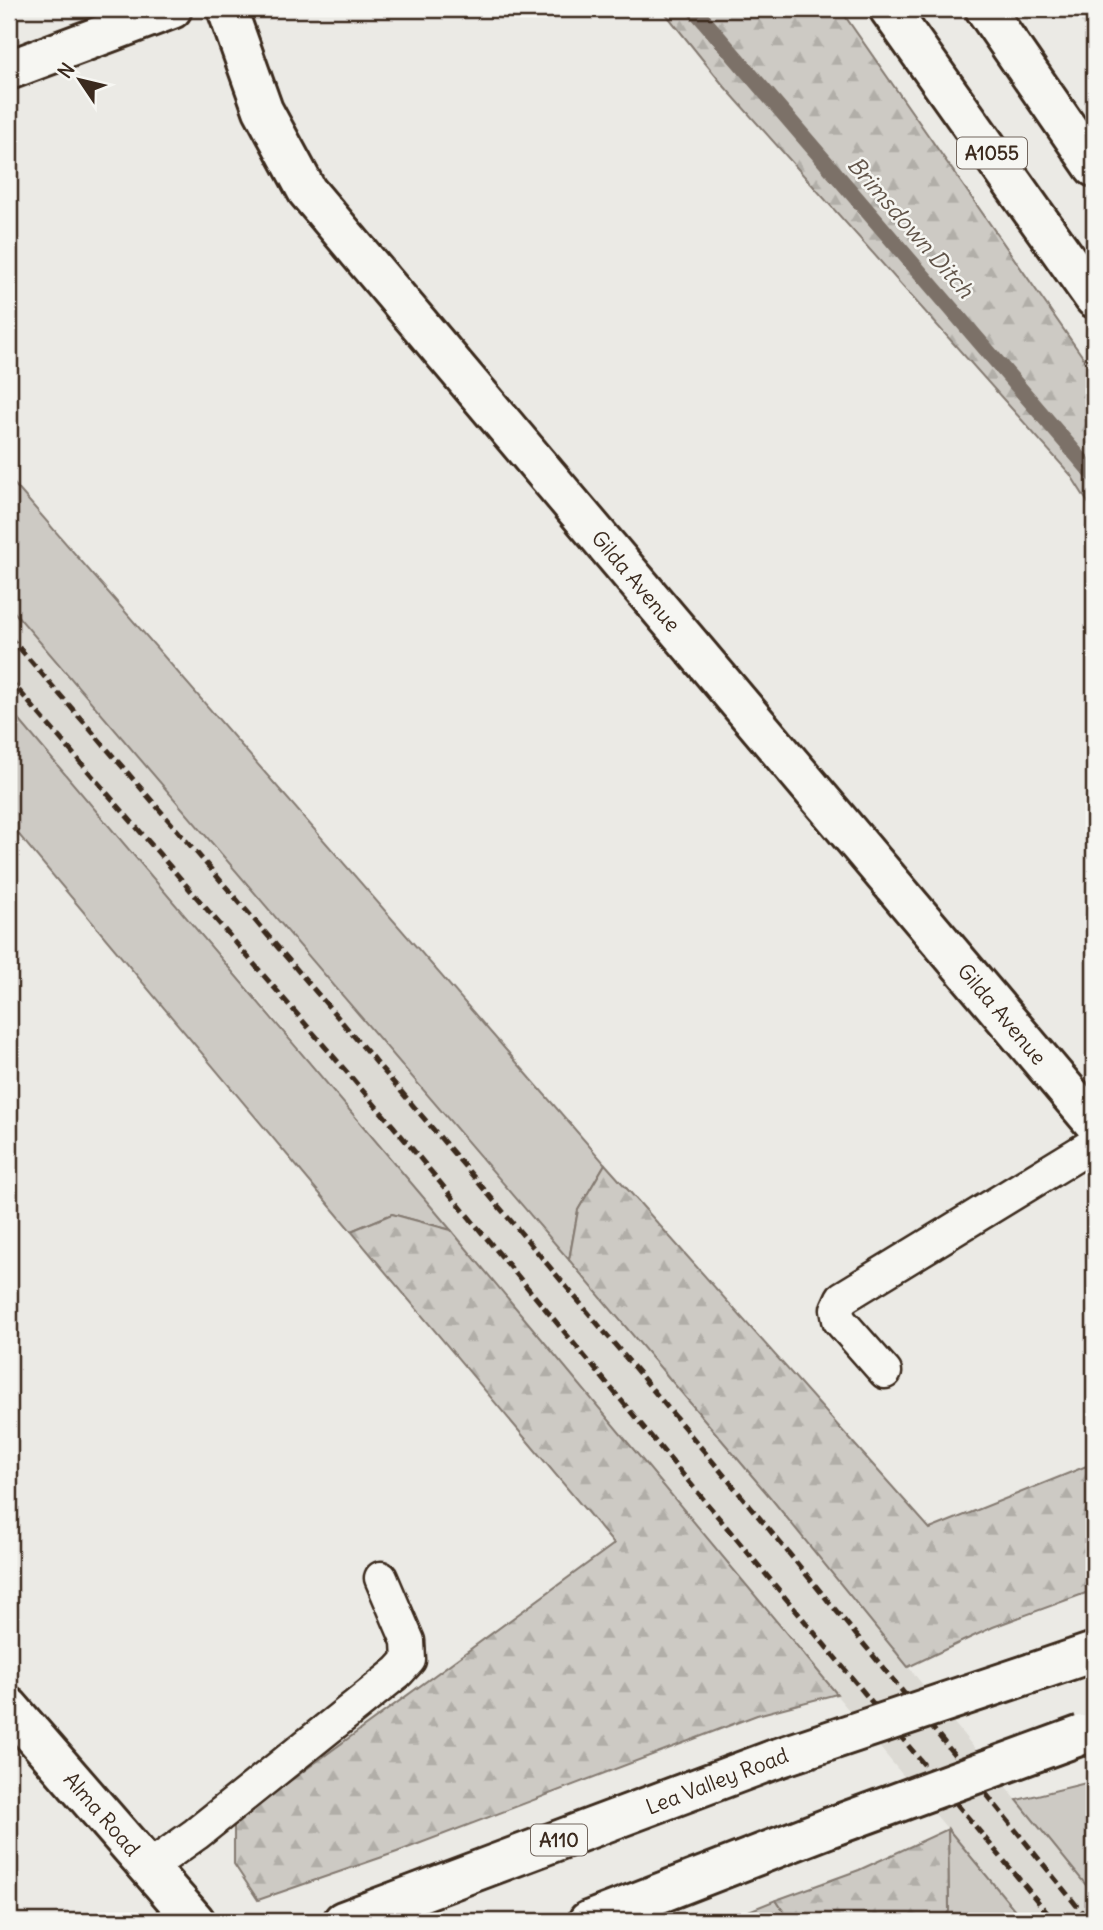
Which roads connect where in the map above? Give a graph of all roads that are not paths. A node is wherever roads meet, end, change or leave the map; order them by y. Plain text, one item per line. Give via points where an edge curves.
1 (172, 9) edge
2 (227, 9) edge
3 (889, 9) edge
4 (985, 9) edge
5 (14, 60) edge
6 (1094, 167) edge
7 (1094, 298) edge
8 (1094, 1123) edge
9 (1094, 1144) edge
10 (885, 1372) dead end
11 (381, 1578) dead end
12 (1094, 1651) edge
13 (9, 1707) edge
14 (1088, 1732) edge
15 (148, 1868) junction
16 (195, 1921) edge
17 (343, 1921) edge
18 (589, 1921) edge

1 - 5 main road
2 - 8 main road, Gilda Avenue via 263,110 307,191
3 - 7 main road, A1055
4 - 6 main road
9 - 10 lane via 842,1298 839,1320
11 - 15 lane via 408,1641 409,1660
12 - 17 main road, Lea Valley Road / A110, bridge via 775,1759
13 - 15 main road, Alma Road
14 - 18 main road, bridge
15 - 16 main road, Alma Road

